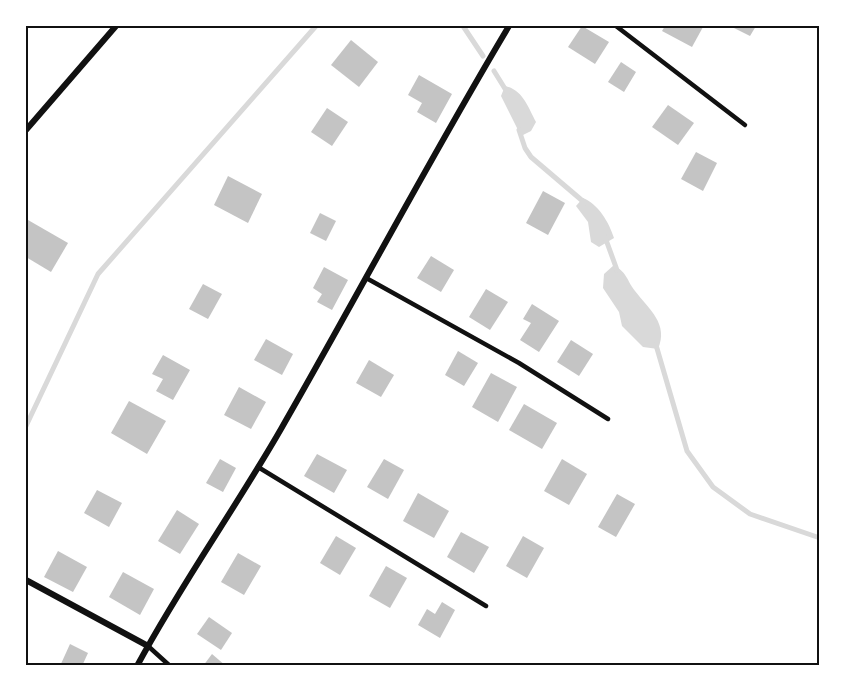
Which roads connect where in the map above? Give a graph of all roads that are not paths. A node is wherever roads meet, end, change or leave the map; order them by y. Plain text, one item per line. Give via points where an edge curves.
1 (116, 26) edge
2 (509, 26) edge
3 (616, 26) edge
4 (745, 125) dead end
5 (26, 130) edge
6 (368, 279) junction
7 (608, 418) dead end
8 (258, 467) junction
9 (26, 580) edge
10 (486, 606) dead end
11 (148, 646) junction
12 (137, 666) edge
13 (170, 666) edge

1 - 5 street
2 - 6 street via 439,142
3 - 4 lane
6 - 7 lane
6 - 8 street
8 - 10 lane
8 - 11 street
9 - 11 street
11 - 12 street
11 - 13 lane

